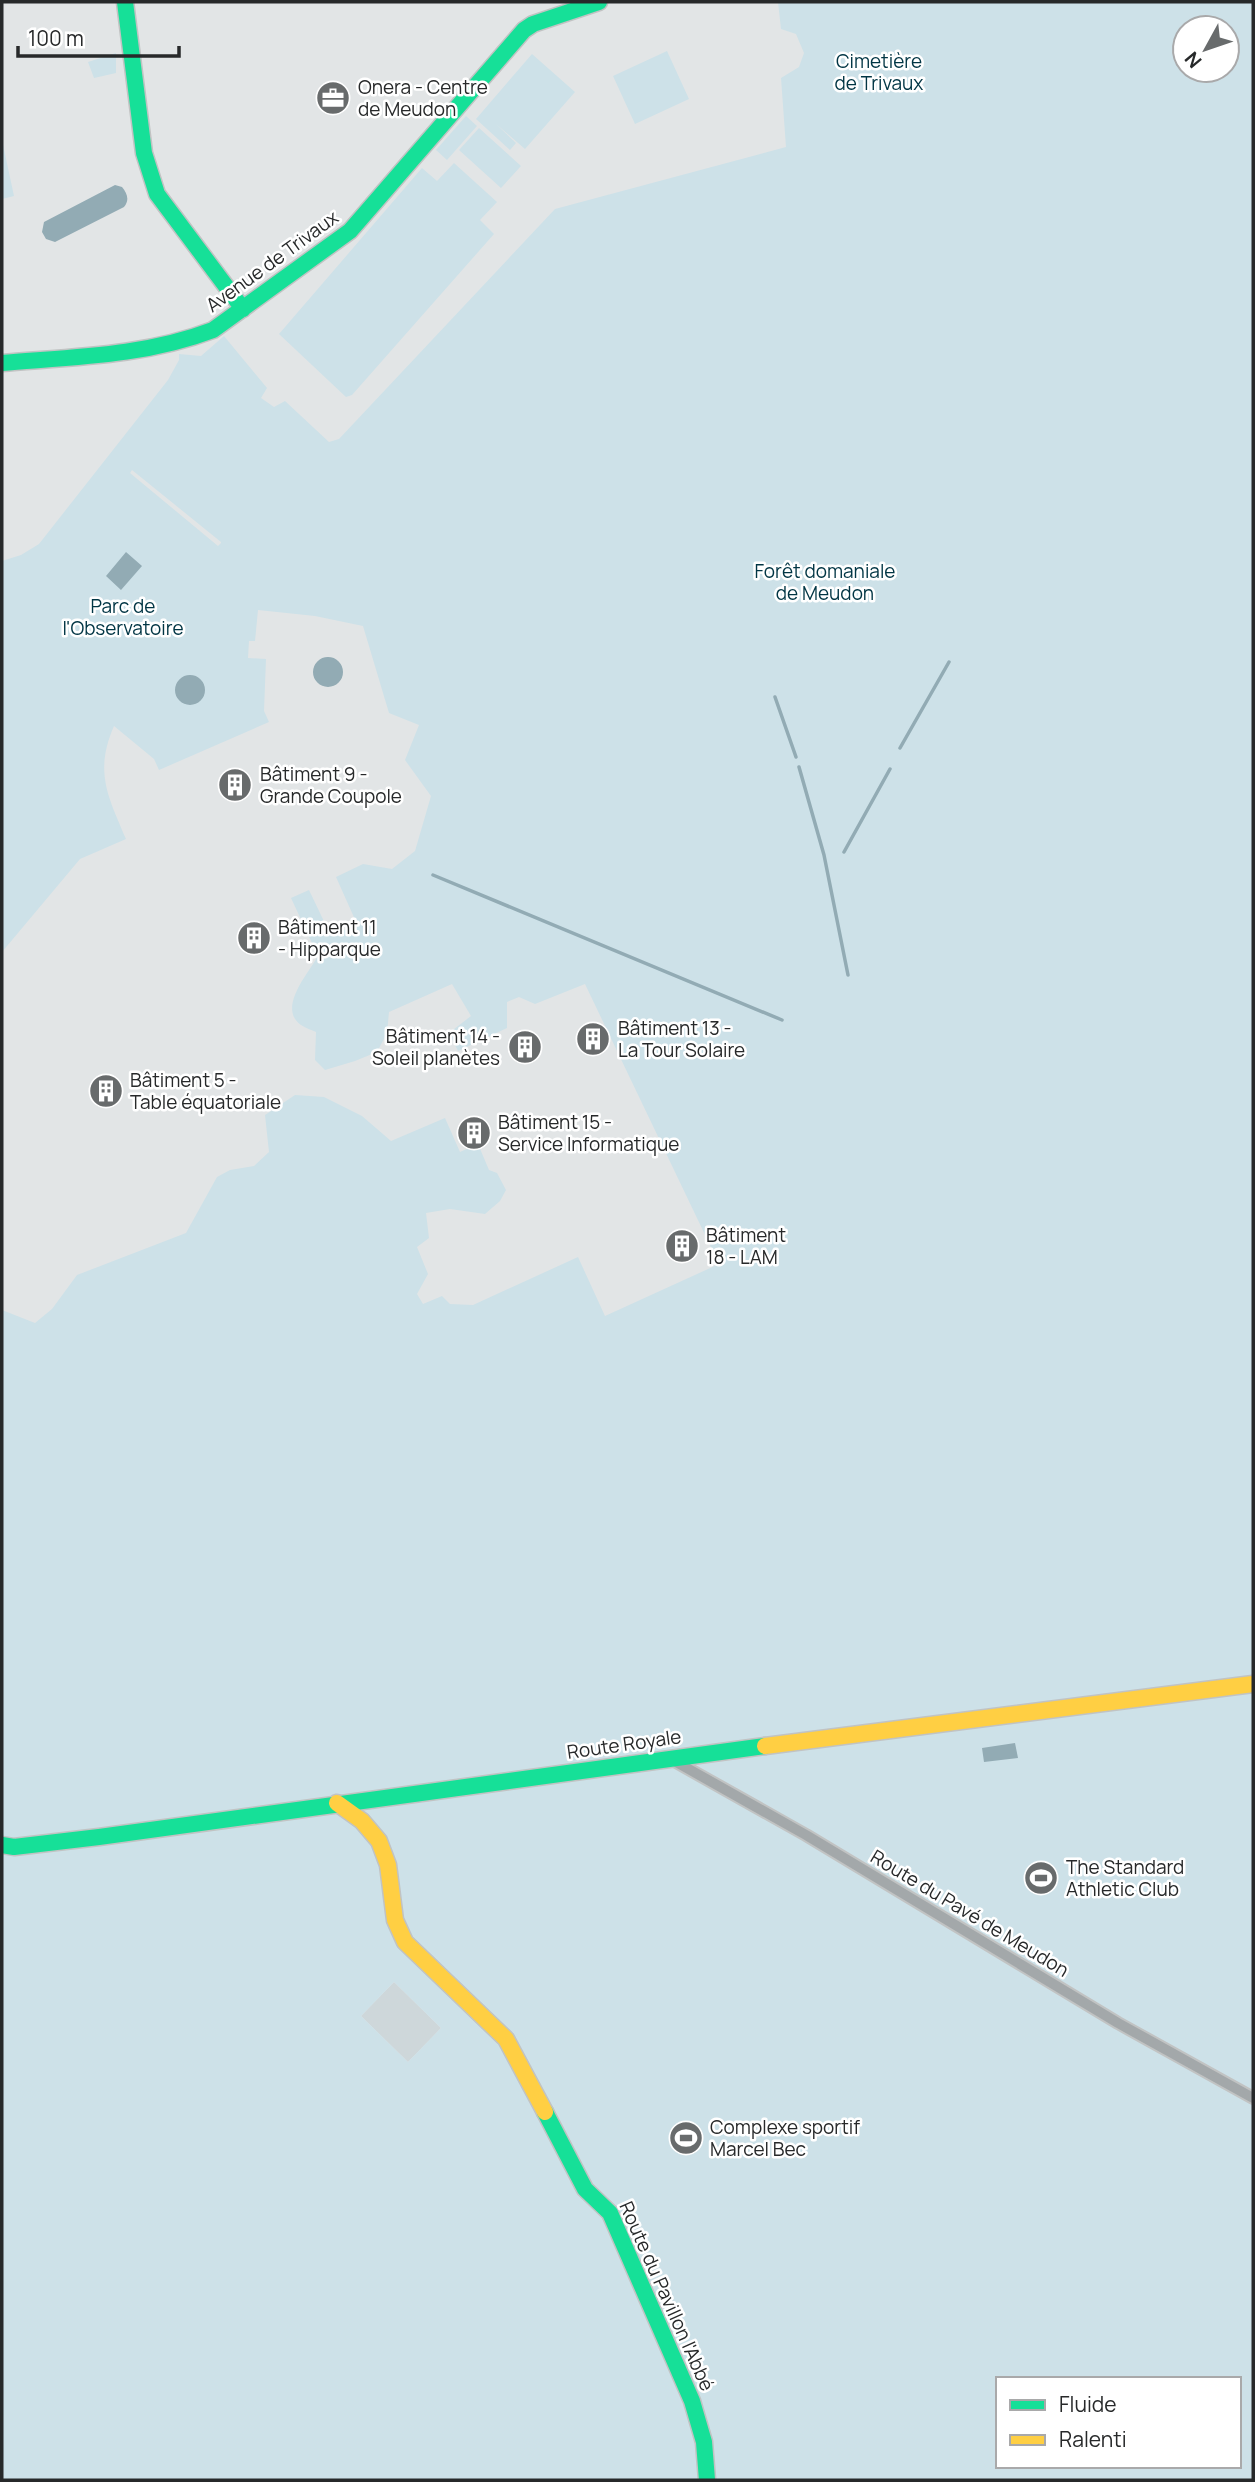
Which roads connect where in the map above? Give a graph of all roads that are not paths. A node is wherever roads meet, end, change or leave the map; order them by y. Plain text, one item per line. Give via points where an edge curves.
1 (125, 2) edge
2 (599, 2) edge
3 (243, 309) junction
4 (3, 363) edge
5 (1253, 1684) edge
6 (669, 1758) junction
7 (337, 1803) junction
8 (2, 1845) edge
9 (1253, 2098) edge
10 (707, 2480) edge

1 - 3 street via 144,153 157,194
2 - 3 street, Avenue de Trivaux via 524,30 350,231
3 - 4 street, Avenue de Trivaux via 199,337 167,345
5 - 6 street, Route Royale
6 - 7 street, Route Royale
6 - 9 street, Route du Pavé de Meudon
7 - 8 street, Route Royale via 99,1837
7 - 10 street, Route du Pavillon l'Abbé via 351,1811 382,1845 389,1861 394,1927 506,2039 584,2189 610,2213 692,2401 704,2442

